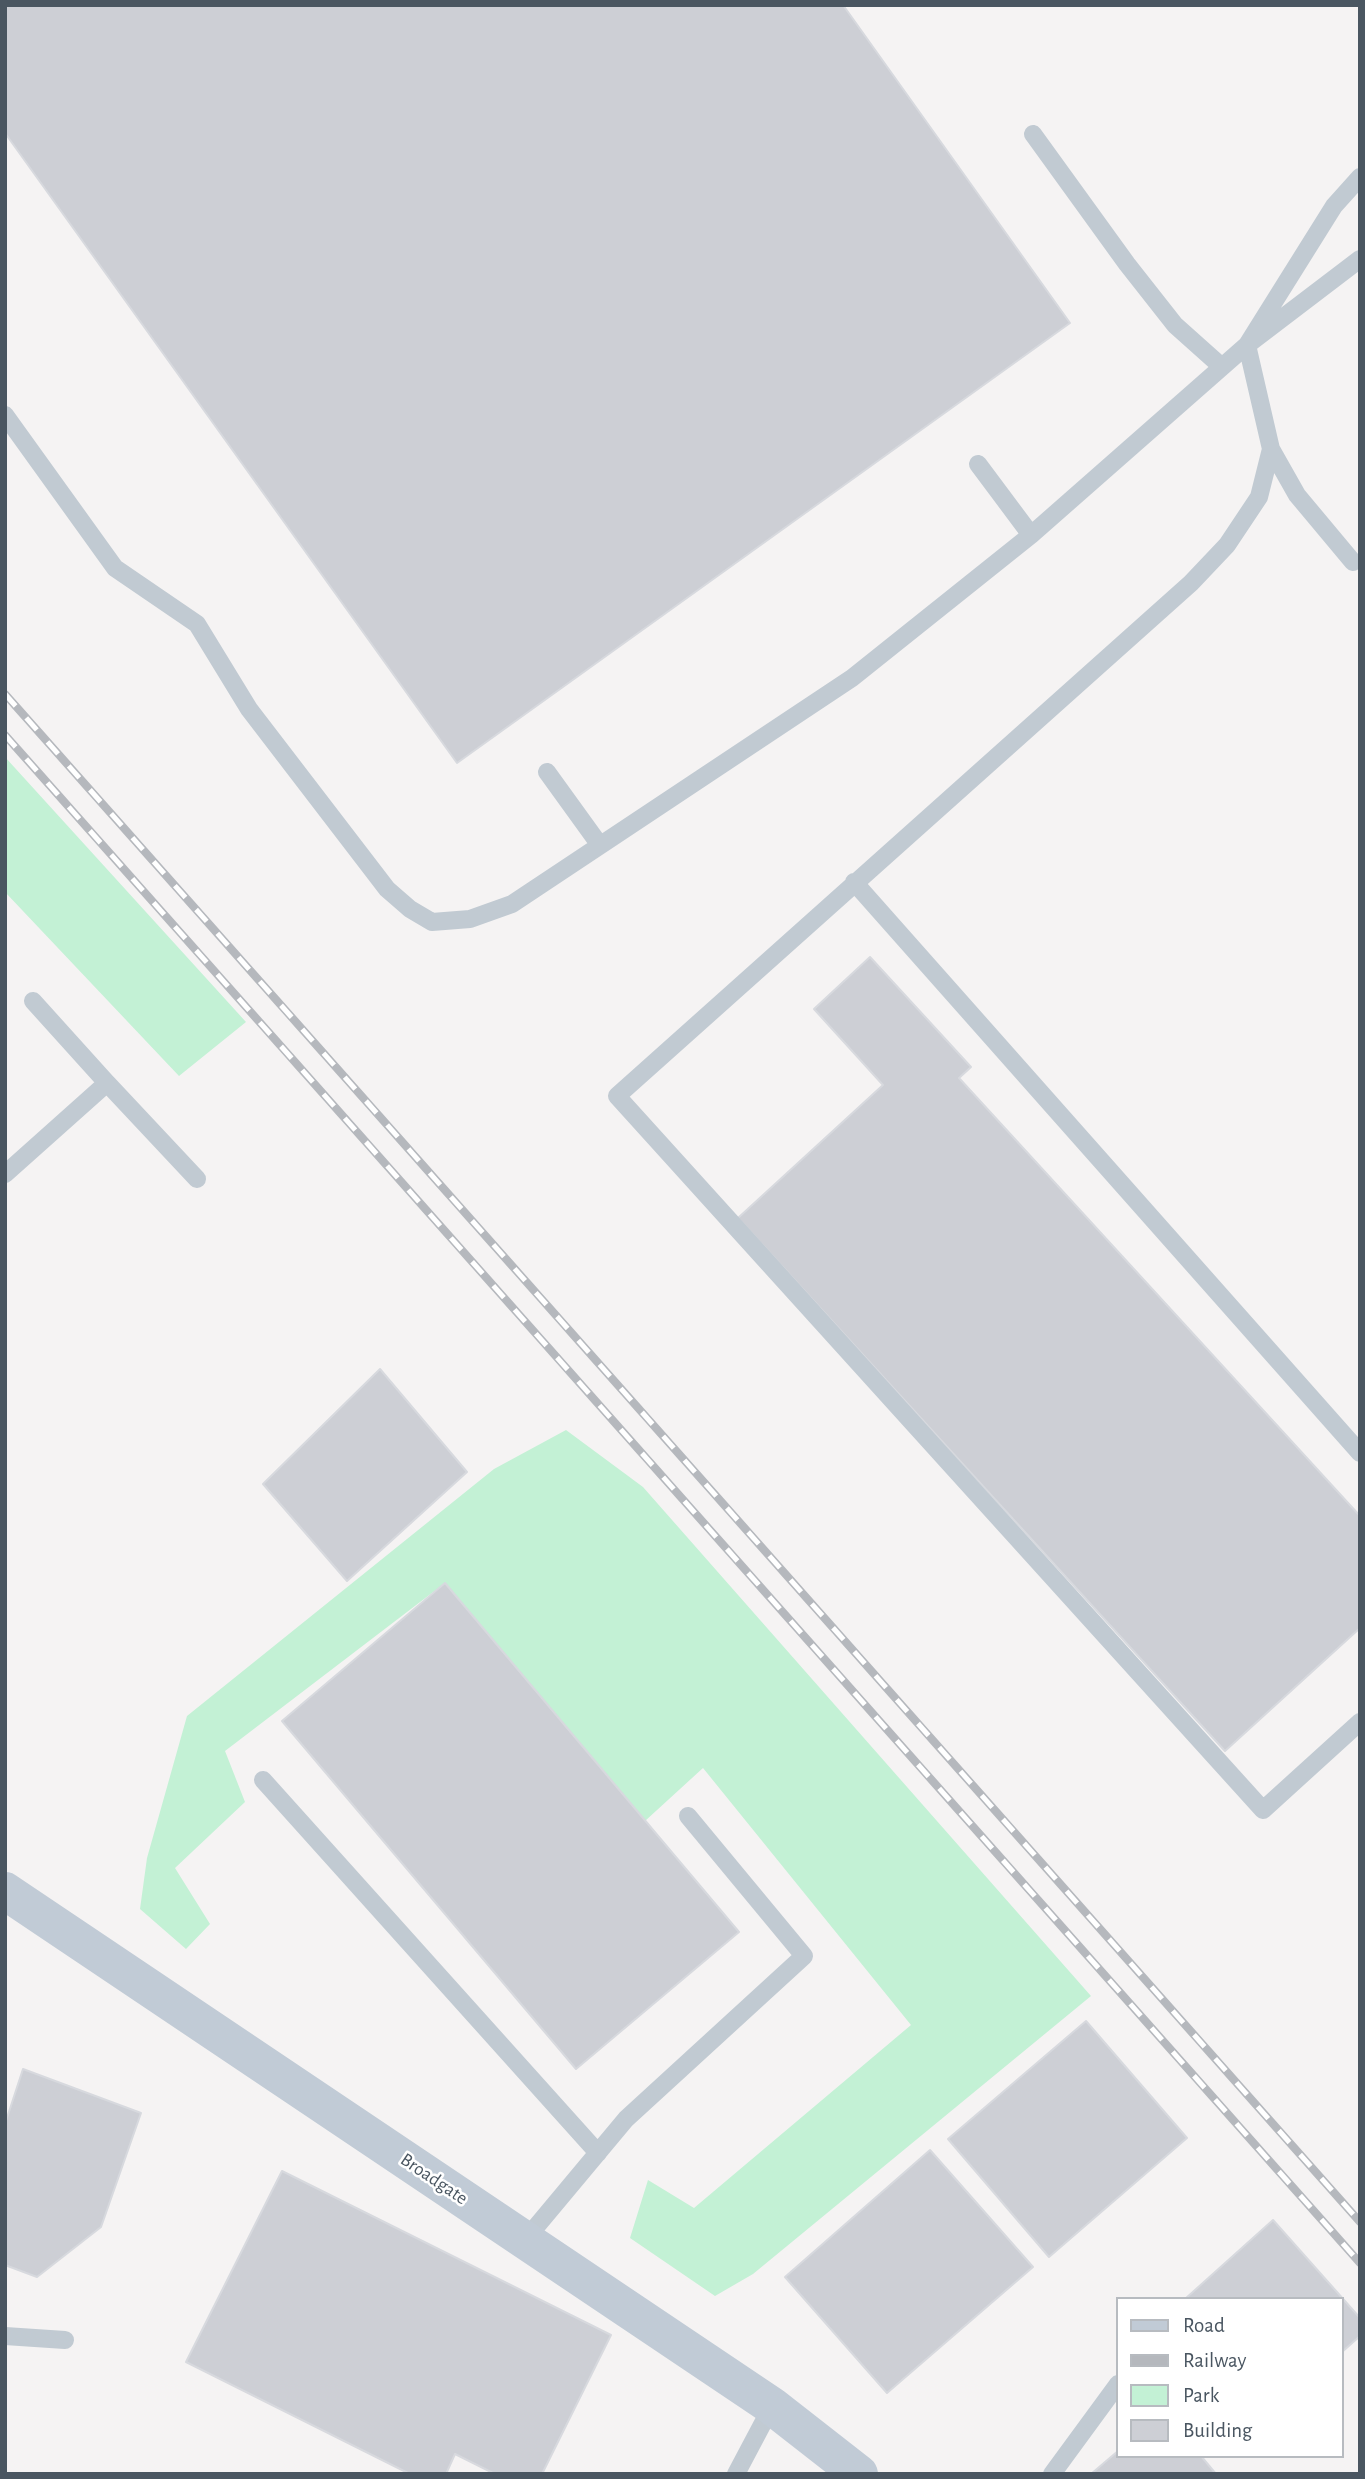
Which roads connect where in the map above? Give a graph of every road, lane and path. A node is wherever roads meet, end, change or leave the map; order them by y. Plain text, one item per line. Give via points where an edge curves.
1 (1033, 134) dead end
2 (1358, 182) edge
3 (1360, 259) edge
4 (1247, 345) junction
5 (1222, 367) junction
6 (5, 415) edge
7 (1271, 449) junction
8 (978, 464) dead end
9 (1031, 535) junction
10 (1353, 562) dead end
11 (547, 772) dead end
12 (599, 844) junction
13 (854, 882) junction
14 (33, 1001) dead end
15 (107, 1083) junction
16 (5, 1174) edge
17 (197, 1179) dead end
18 (1360, 1453) edge
19 (1360, 1722) edge
20 (263, 1780) dead end
21 (688, 1816) dead end
22 (5, 1891) edge
23 (598, 2153) junction
24 (525, 2240) junction
25 (5, 2336) edge
26 (65, 2340) dead end
27 (1116, 2387) edge
28 (772, 2406) junction
29 (736, 2474) edge
30 (859, 2474) edge
31 (1052, 2474) edge

1 - 5 lane via 1175,326
2 - 4 lane via 1334,206
3 - 4 lane
4 - 5 lane
4 - 7 lane
5 - 9 lane
6 - 12 lane via 115,568 197,624 249,709 387,889 410,909 432,922 470,919 512,904
7 - 10 lane via 1297,495
7 - 13 lane via 1259,497 1227,545 1191,583
8 - 9 lane
9 - 12 lane via 852,678
11 - 12 lane
13 - 18 lane
13 - 19 lane via 617,1096 1263,1810
14 - 15 lane
15 - 16 lane
15 - 17 lane
20 - 23 lane
21 - 23 lane via 804,1955 626,2119
22 - 24 street, Broadgate
23 - 24 lane
24 - 28 street, Broadgate
25 - 26 lane
27 - 31 lane
28 - 29 lane
28 - 30 street, Broadgate

